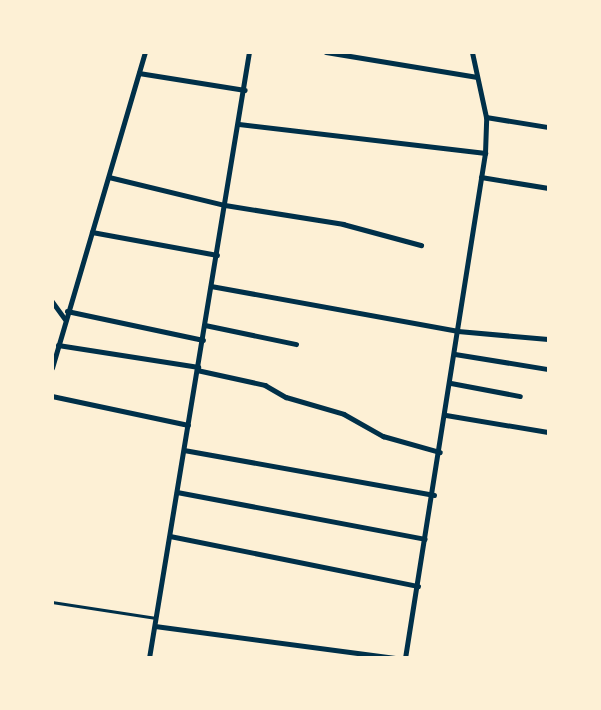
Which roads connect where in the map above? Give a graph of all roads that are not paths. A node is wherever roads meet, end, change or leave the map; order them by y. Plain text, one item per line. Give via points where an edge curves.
1 (145, 52) edge
2 (249, 52) edge
3 (326, 52) edge
4 (472, 52) edge
5 (139, 73) junction
6 (477, 77) junction
7 (245, 90) junction
8 (486, 117) junction
9 (239, 124) junction
10 (548, 127) edge
11 (485, 153) junction
12 (109, 177) junction
13 (481, 177) junction
14 (548, 188) edge
15 (225, 205) junction
16 (92, 232) junction
17 (421, 245) dead end
18 (216, 255) junction
19 (211, 286) junction
20 (52, 301) edge
21 (68, 311) junction
22 (65, 319) junction
23 (205, 325) junction
24 (458, 331) junction
25 (548, 339) edge
26 (202, 340) junction
27 (296, 344) dead end
28 (58, 345) junction
29 (455, 354) junction
30 (52, 368) edge
31 (198, 369) junction
32 (548, 369) edge
33 (451, 383) junction
34 (52, 396) edge
35 (520, 396) dead end
36 (446, 415) junction
37 (188, 425) junction
38 (548, 432) edge
39 (184, 450) junction
40 (440, 452) junction
41 (177, 492) junction
42 (434, 495) junction
43 (170, 536) junction
44 (426, 540) junction
45 (418, 586) junction
46 (52, 602) edge
47 (156, 618) junction
48 (155, 626) junction
49 (149, 657) edge
50 (395, 657) edge
51 (405, 657) edge

1 - 5 street
2 - 7 street
3 - 6 street
4 - 6 street
5 - 7 street
5 - 12 street
6 - 8 street
7 - 9 street
8 - 10 street
8 - 11 street
9 - 11 street
9 - 15 street
11 - 13 street
12 - 15 street
12 - 16 street
13 - 14 street
13 - 24 street
15 - 17 street via 343,224
15 - 18 street
16 - 18 street
16 - 21 street
18 - 19 street
19 - 23 street
19 - 24 street
20 - 22 street
21 - 22 street
21 - 26 street
22 - 28 street
23 - 26 street
23 - 27 street
24 - 25 street
24 - 29 street
26 - 31 street
28 - 30 street
28 - 31 street
29 - 32 street
29 - 33 street
31 - 37 street
31 - 40 street via 265,385 394,440
33 - 35 street
33 - 36 street
34 - 37 street
36 - 38 street
36 - 40 street
37 - 39 street
39 - 41 street
39 - 42 street
40 - 42 street
41 - 43 street
41 - 44 street
42 - 44 street
43 - 45 street
43 - 47 street
44 - 45 street
45 - 51 street
46 - 47 lane
47 - 48 street
48 - 49 street
48 - 50 street

